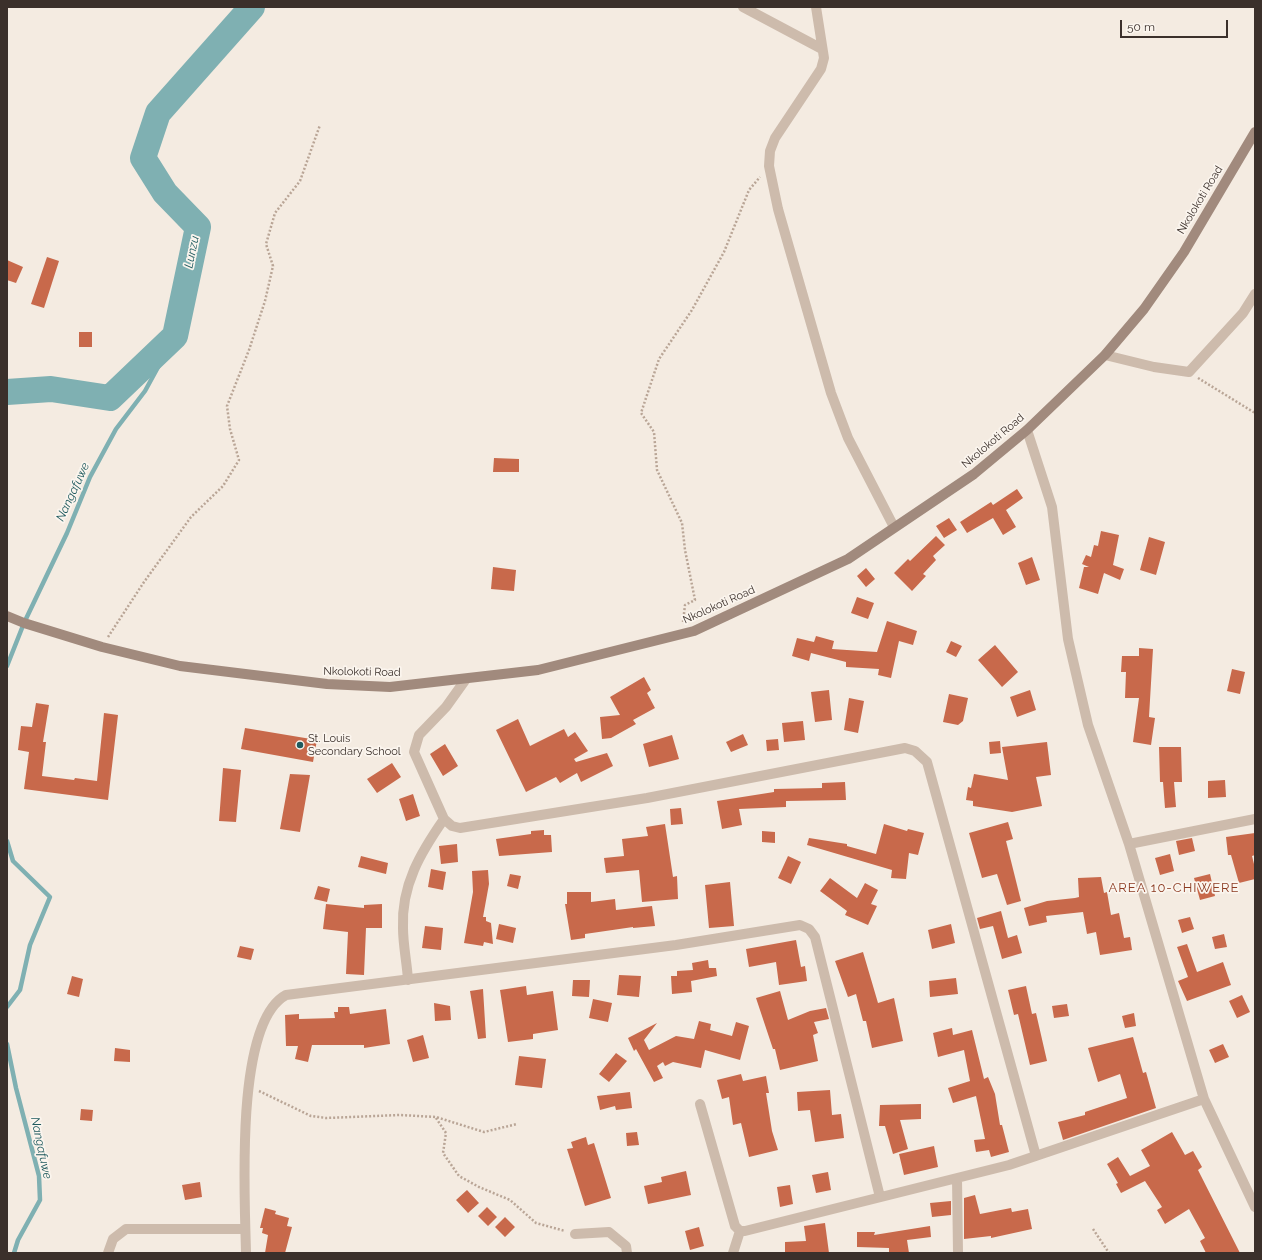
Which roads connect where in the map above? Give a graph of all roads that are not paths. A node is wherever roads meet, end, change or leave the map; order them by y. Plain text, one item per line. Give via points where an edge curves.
1 (743, 7) edge
2 (816, 7) edge
3 (822, 48) junction
4 (1255, 132) edge
5 (1255, 294) edge
6 (1105, 355) junction
7 (1027, 430) junction
8 (894, 527) junction
9 (7, 616) edge
10 (466, 679) junction
11 (444, 819) junction
12 (1255, 819) edge
13 (1129, 844) junction
14 (408, 980) junction
15 (1204, 1100) junction
16 (700, 1104) dead end
17 (1036, 1156) junction
18 (957, 1178) junction
19 (880, 1197) junction
20 (1255, 1207) edge
21 (245, 1229) junction
22 (740, 1231) junction
23 (575, 1234) road end
24 (108, 1253) edge
25 (246, 1253) edge
26 (627, 1253) edge
27 (733, 1253) edge
28 (958, 1253) edge

1 - 3 street
2 - 3 street
3 - 8 street via 824,58 821,69 776,138 770,150 769,166 778,209 830,393 848,438
4 - 6 main road, Nkolokoti Road via 1184,252 1144,309
5 - 6 street via 1243,313 1189,372 1154,367
6 - 7 main road, Nkolokoti Road
7 - 8 main road, Nkolokoti Road via 974,474
7 - 13 street via 1052,507 1061,594 1080,697
8 - 10 main road, Nkolokoti Road via 848,559 694,631 538,670
9 - 10 main road, Nkolokoti Road via 102,647 180,666 327,684 390,687
10 - 11 street via 446,707 419,735 414,752
11 - 14 street via 412,872 407,891 402,927
11 - 17 street via 452,826 460,828 647,798 905,748 915,751 926,762
12 - 13 street
13 - 15 street
14 - 19 street via 676,946 800,925 809,929 815,937
14 - 21 street via 286,995 271,1008 260,1037 248,1086 244,1149
15 - 17 street
15 - 20 street
16 - 22 street via 735,1226
17 - 18 street
18 - 19 street
18 - 28 street
19 - 22 street
21 - 24 street via 126,1229 112,1239
21 - 25 street
22 - 27 street
23 - 26 street via 609,1232 626,1246

